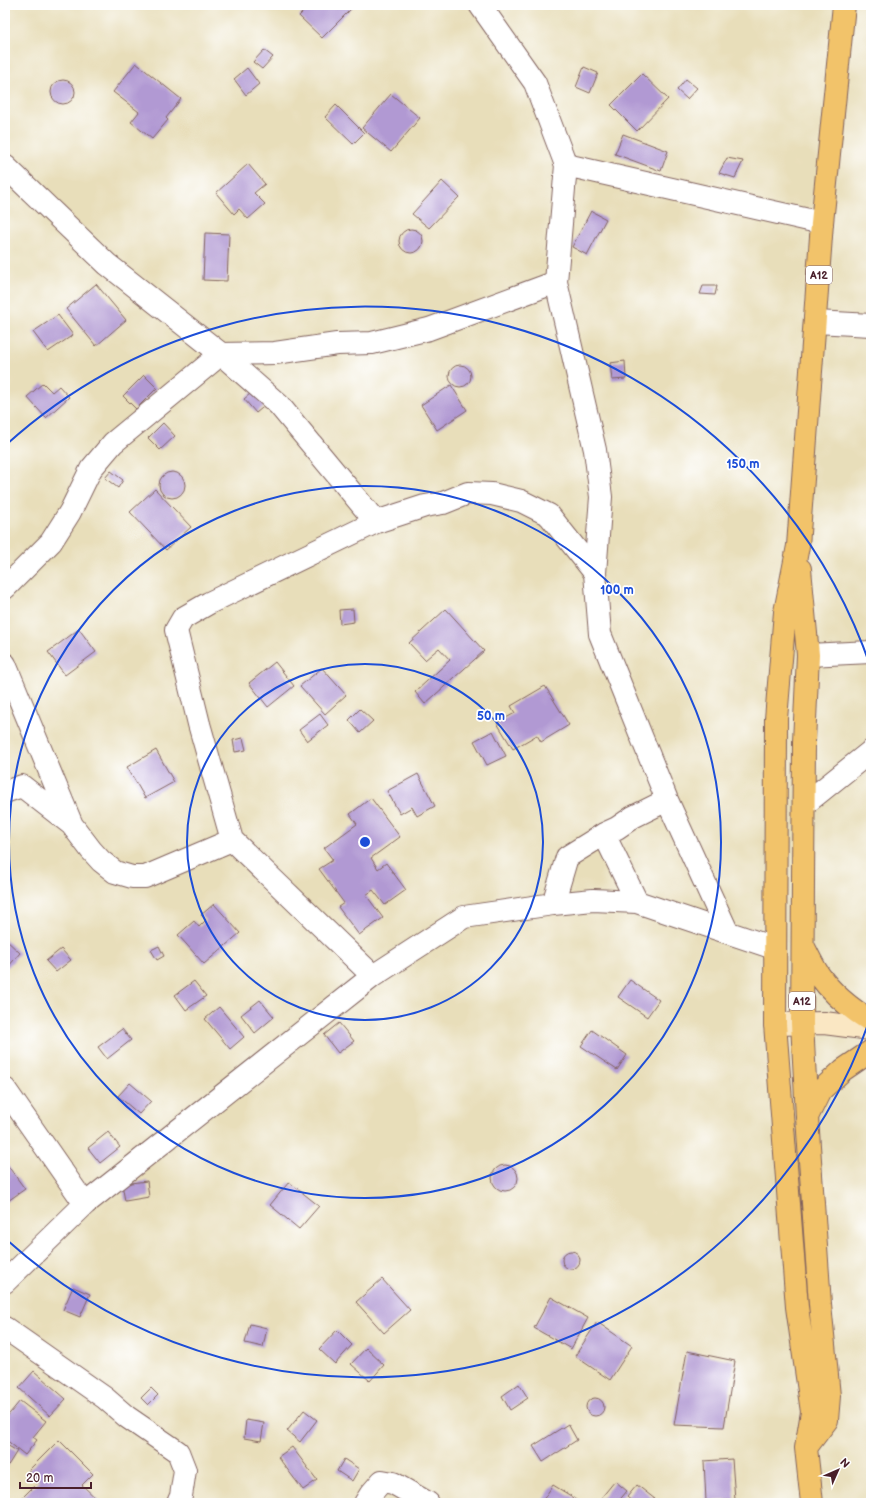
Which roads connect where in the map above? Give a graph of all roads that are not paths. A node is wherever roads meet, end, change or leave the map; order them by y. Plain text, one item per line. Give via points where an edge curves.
1 (480, 5) edge
2 (844, 5) edge
3 (566, 165) junction
4 (5, 166) edge
5 (822, 222) junction
6 (556, 282) junction
7 (816, 322) junction
8 (871, 325) edge
9 (221, 354) junction
10 (376, 522) junction
11 (798, 546) junction
12 (595, 573) junction
13 (5, 588) edge
14 (871, 652) edge
15 (808, 655) junction
16 (5, 664) edge
17 (871, 750) edge
18 (5, 792) edge
19 (667, 800) junction
20 (805, 804) junction
21 (72, 825) junction
22 (604, 834) junction
23 (232, 840) junction
24 (638, 902) junction
25 (552, 904) junction
26 (727, 931) junction
27 (802, 944) junction
28 (774, 948) junction
29 (373, 976) junction
30 (871, 1021) edge
31 (802, 1023) junction
32 (775, 1024) junction
33 (871, 1030) edge
34 (871, 1051) edge
35 (5, 1089) edge
36 (807, 1117) junction
37 (85, 1204) junction
38 (5, 1282) edge
39 (5, 1328) edge
40 (806, 1448) junction
41 (178, 1503) edge
42 (365, 1503) edge
43 (428, 1503) edge
44 (812, 1503) edge

1 - 3 street via 535,83
2 - 5 main road, A12
3 - 5 street
3 - 6 street
4 - 9 street via 107,264
5 - 7 main road, A12
6 - 9 street via 429,329 372,343 337,344 275,353
6 - 12 street via 595,450 601,497
7 - 8 street
7 - 11 main road, A12
9 - 10 street via 279,405
9 - 13 street via 113,444 91,469 70,512 51,542
10 - 12 street via 425,506 443,503 468,493 492,494 521,501 549,514
10 - 23 street via 209,603 183,618 176,630
11 - 15 main road, A12
11 - 28 main road, A12 via 785,612 776,719
12 - 19 street via 600,634
14 - 15 street
15 - 20 main road, A12 via 804,742
16 - 21 street
17 - 20 street
18 - 21 street via 22,786
19 - 22 street
19 - 26 street
20 - 27 main road, A12
21 - 23 street via 101,862 115,872 132,878 145,877
22 - 24 street
22 - 25 street via 567,857
23 - 29 street
24 - 25 street via 593,900
24 - 26 street
25 - 29 street via 464,917
26 - 28 street
27 - 30 main road via 831,990 843,1002
27 - 31 main road, A12
28 - 32 main road, A12
29 - 37 street
31 - 32 street
31 - 33 street via 824,1023
31 - 36 main road, A12
32 - 40 main road, A12 via 797,1307 812,1412
34 - 36 main road via 843,1070 820,1091
35 - 37 street
36 - 40 main road, A12 via 828,1396 827,1420
37 - 38 street
39 - 41 street via 178,1452 186,1470
40 - 44 main road, A12
42 - 43 street via 382,1481 393,1483

